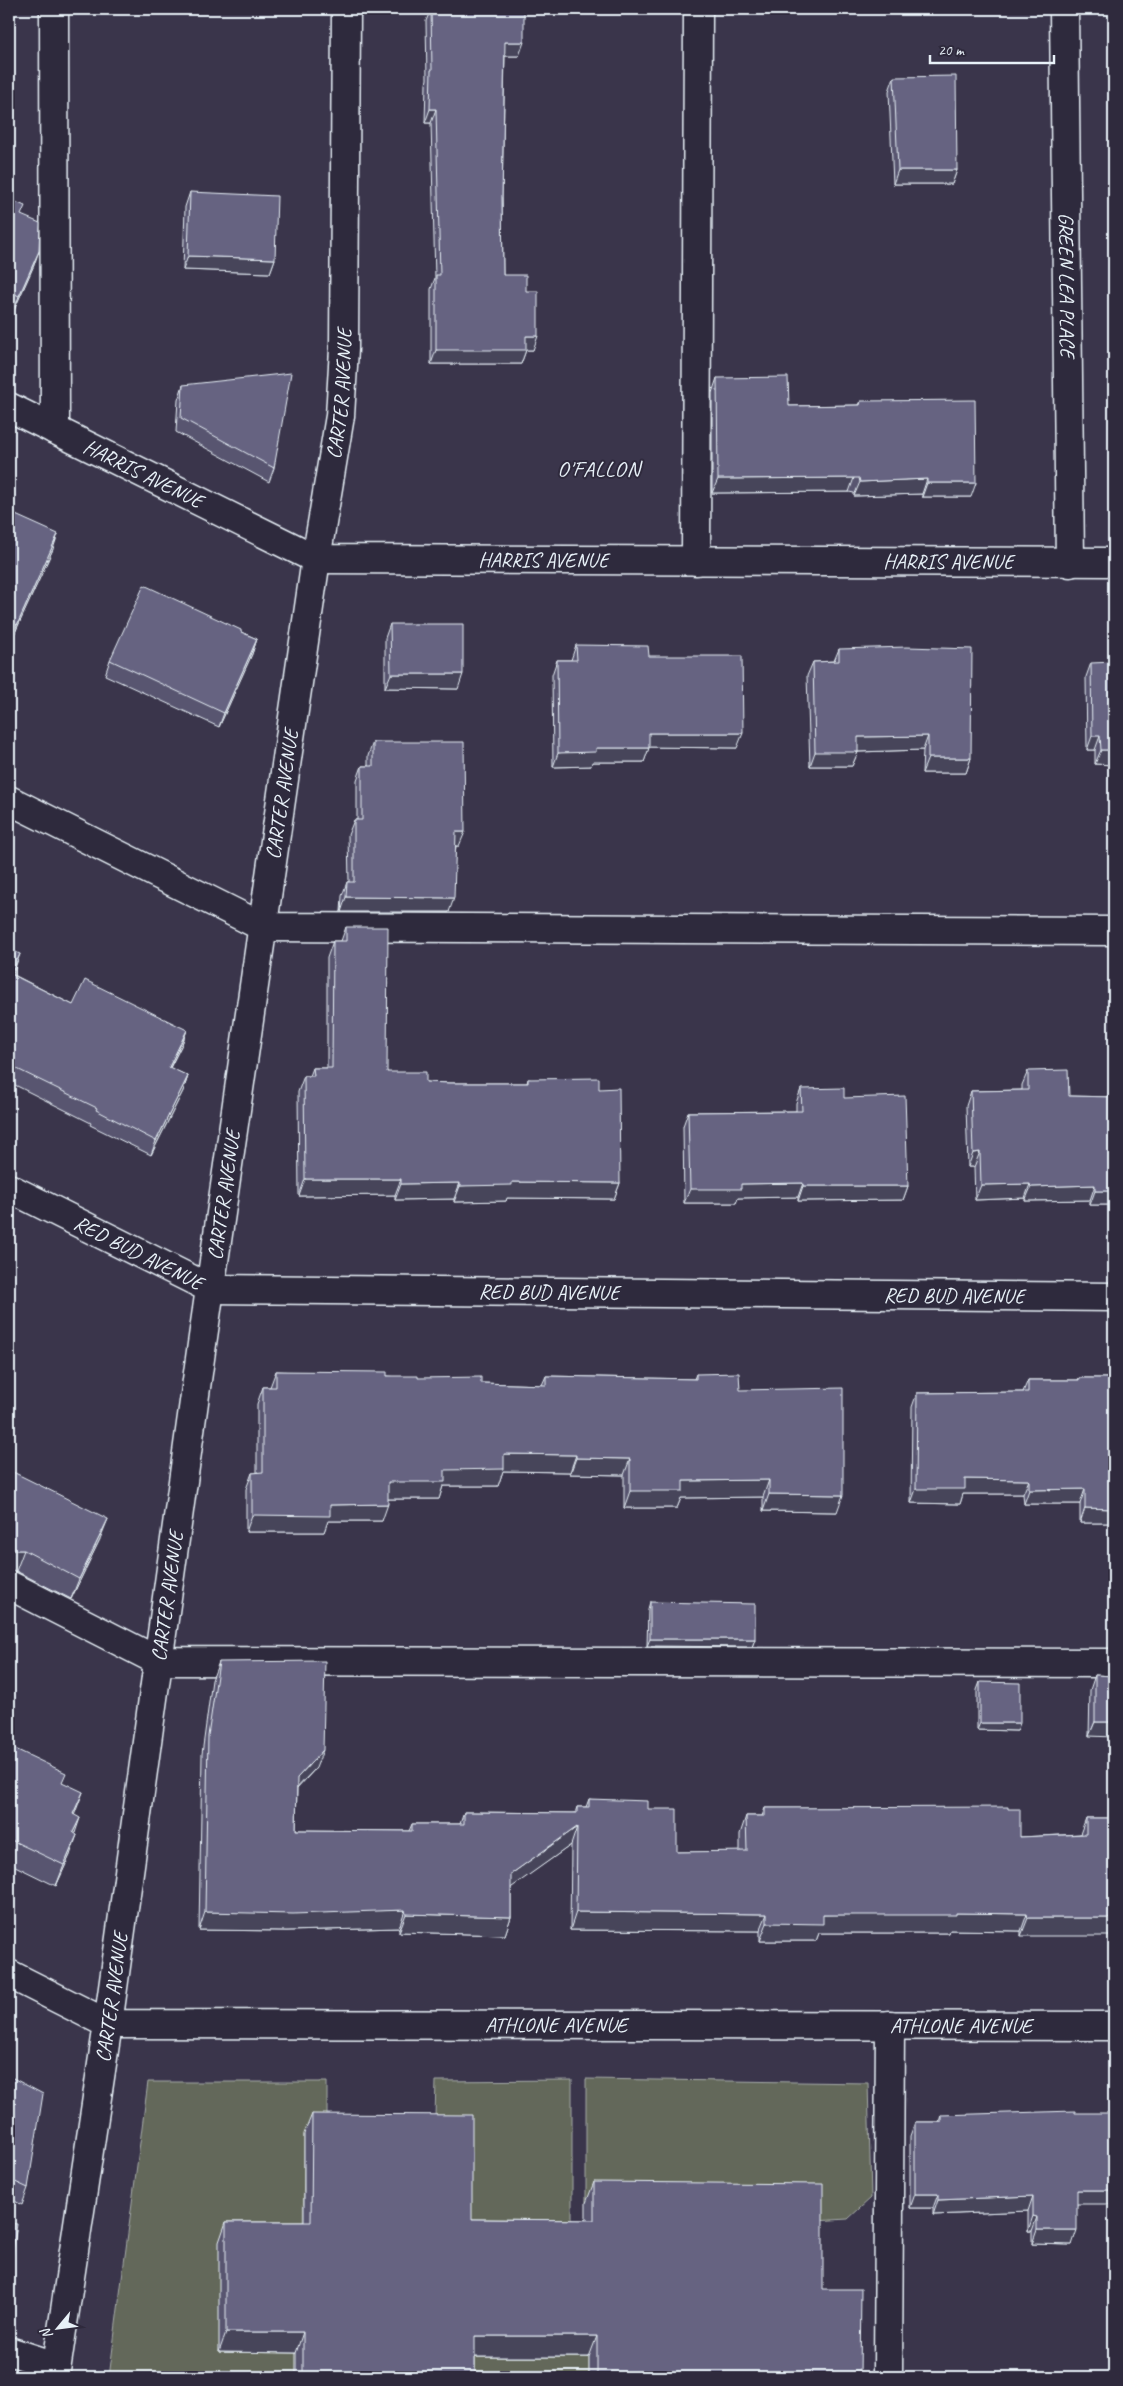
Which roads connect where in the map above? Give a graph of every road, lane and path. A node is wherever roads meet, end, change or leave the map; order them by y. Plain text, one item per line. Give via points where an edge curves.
1 (54, 9) edge
2 (346, 9) edge
3 (698, 9) edge
4 (1064, 9) edge
5 (9, 407) edge
6 (55, 430) junction
7 (316, 559) junction
8 (696, 561) junction
9 (1070, 562) junction
10 (1114, 562) edge
11 (9, 800) edge
12 (263, 926) junction
13 (1114, 931) edge
14 (9, 1188) edge
15 (211, 1289) junction
16 (1114, 1297) edge
17 (9, 1585) edge
18 (158, 1660) junction
19 (1114, 1663) edge
20 (9, 1974) edge
21 (108, 2024) junction
22 (890, 2025) junction
23 (1114, 2026) edge
24 (9, 2350) edge
25 (56, 2372) edge
26 (888, 2377) edge

1 - 6 street
2 - 7 street, CARTER AVENUE via 344,348 340,416
3 - 8 street
4 - 9 street, GREEN LEA PLACE
5 - 6 street, HARRIS AVENUE
6 - 7 street, HARRIS AVENUE
7 - 8 street, HARRIS AVENUE
7 - 12 street, CARTER AVENUE
8 - 9 street, HARRIS AVENUE
9 - 10 street, HARRIS AVENUE
11 - 12 street
12 - 13 street
12 - 15 street, CARTER AVENUE
14 - 15 street, RED BUD AVENUE
15 - 16 street, RED BUD AVENUE
15 - 18 street, CARTER AVENUE
17 - 18 street
18 - 19 street
18 - 21 street, CARTER AVENUE
20 - 21 street, ATHLONE AVENUE
21 - 22 street, ATHLONE AVENUE
21 - 25 street, CARTER AVENUE
22 - 23 street, ATHLONE AVENUE
22 - 26 street
24 - 25 street

